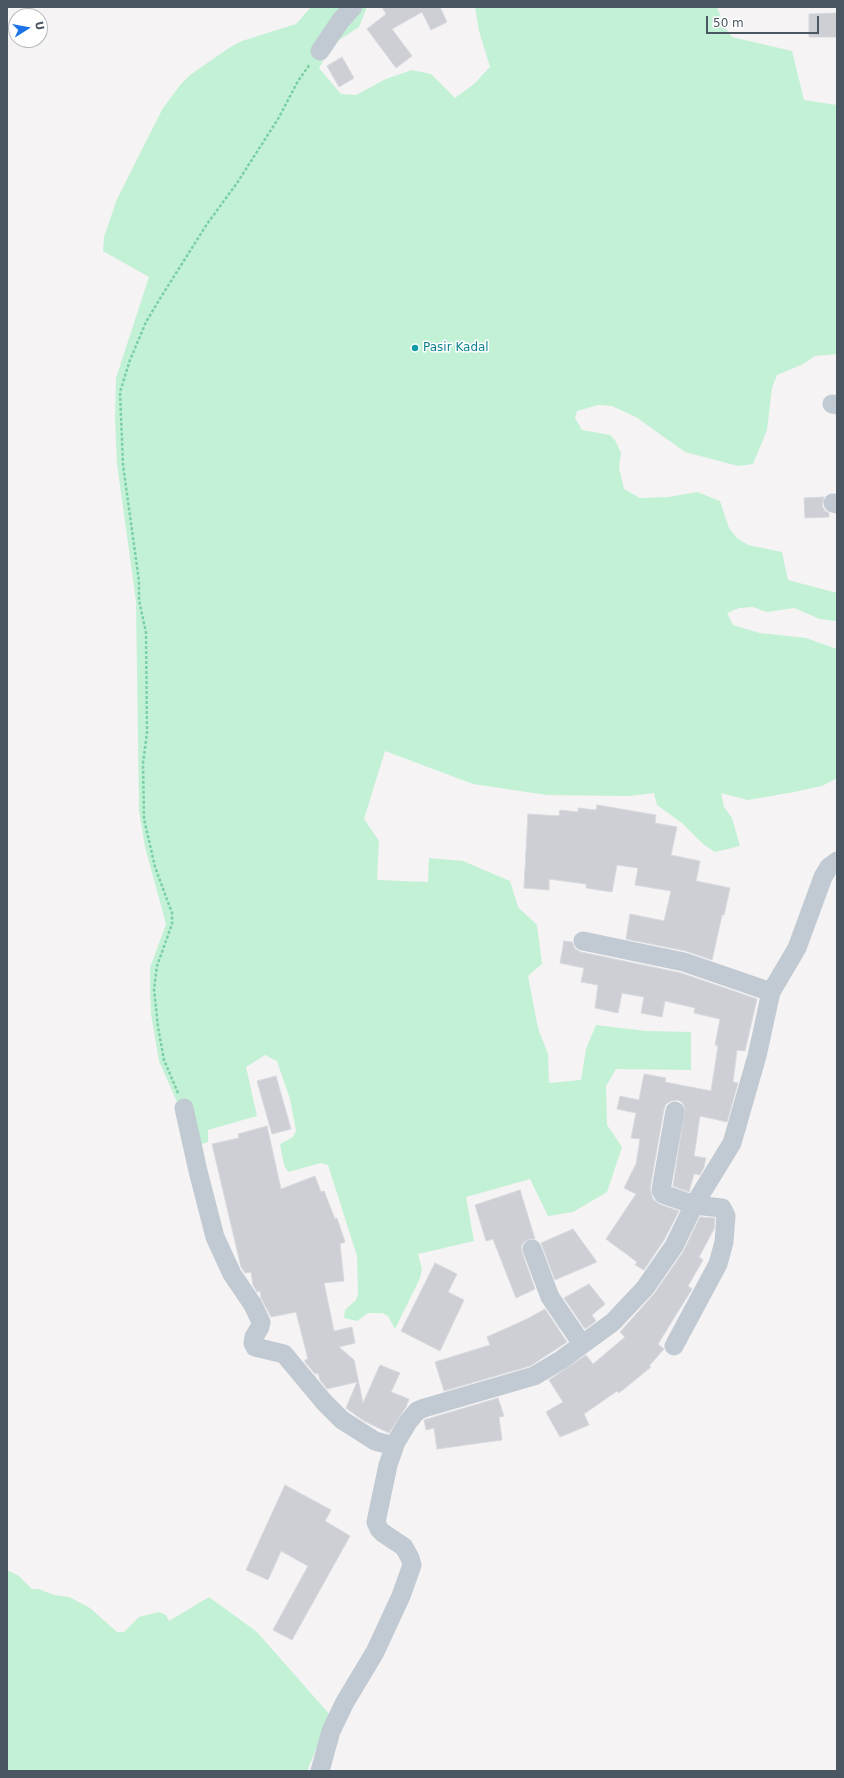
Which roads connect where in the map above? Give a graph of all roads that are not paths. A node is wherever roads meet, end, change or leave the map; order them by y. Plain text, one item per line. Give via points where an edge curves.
1 (353, 7) edge
2 (320, 51) road end
3 (837, 861) edge
4 (583, 941) dead end
5 (772, 992) junction
6 (184, 1108) road end
7 (675, 1111) dead end
8 (694, 1205) junction
9 (532, 1249) dead end
10 (582, 1344) junction
11 (674, 1346) dead end
12 (394, 1446) junction
13 (320, 1771) edge

1 - 2 street
3 - 5 street via 828,867 823,877 797,948
4 - 5 street via 684,962
5 - 8 street via 732,1143
6 - 12 street via 215,1237 232,1274 261,1322 252,1343 255,1347 284,1354 342,1420 375,1440
7 - 8 street via 661,1190 663,1194
8 - 10 street via 674,1246 644,1288 613,1322
8 - 11 street via 722,1208 726,1216 724,1242 718,1264
9 - 10 street via 550,1297
10 - 12 street via 534,1376 421,1410 408,1422
12 - 13 street via 376,1522 383,1533 404,1547 412,1565 401,1596 375,1652 331,1731

